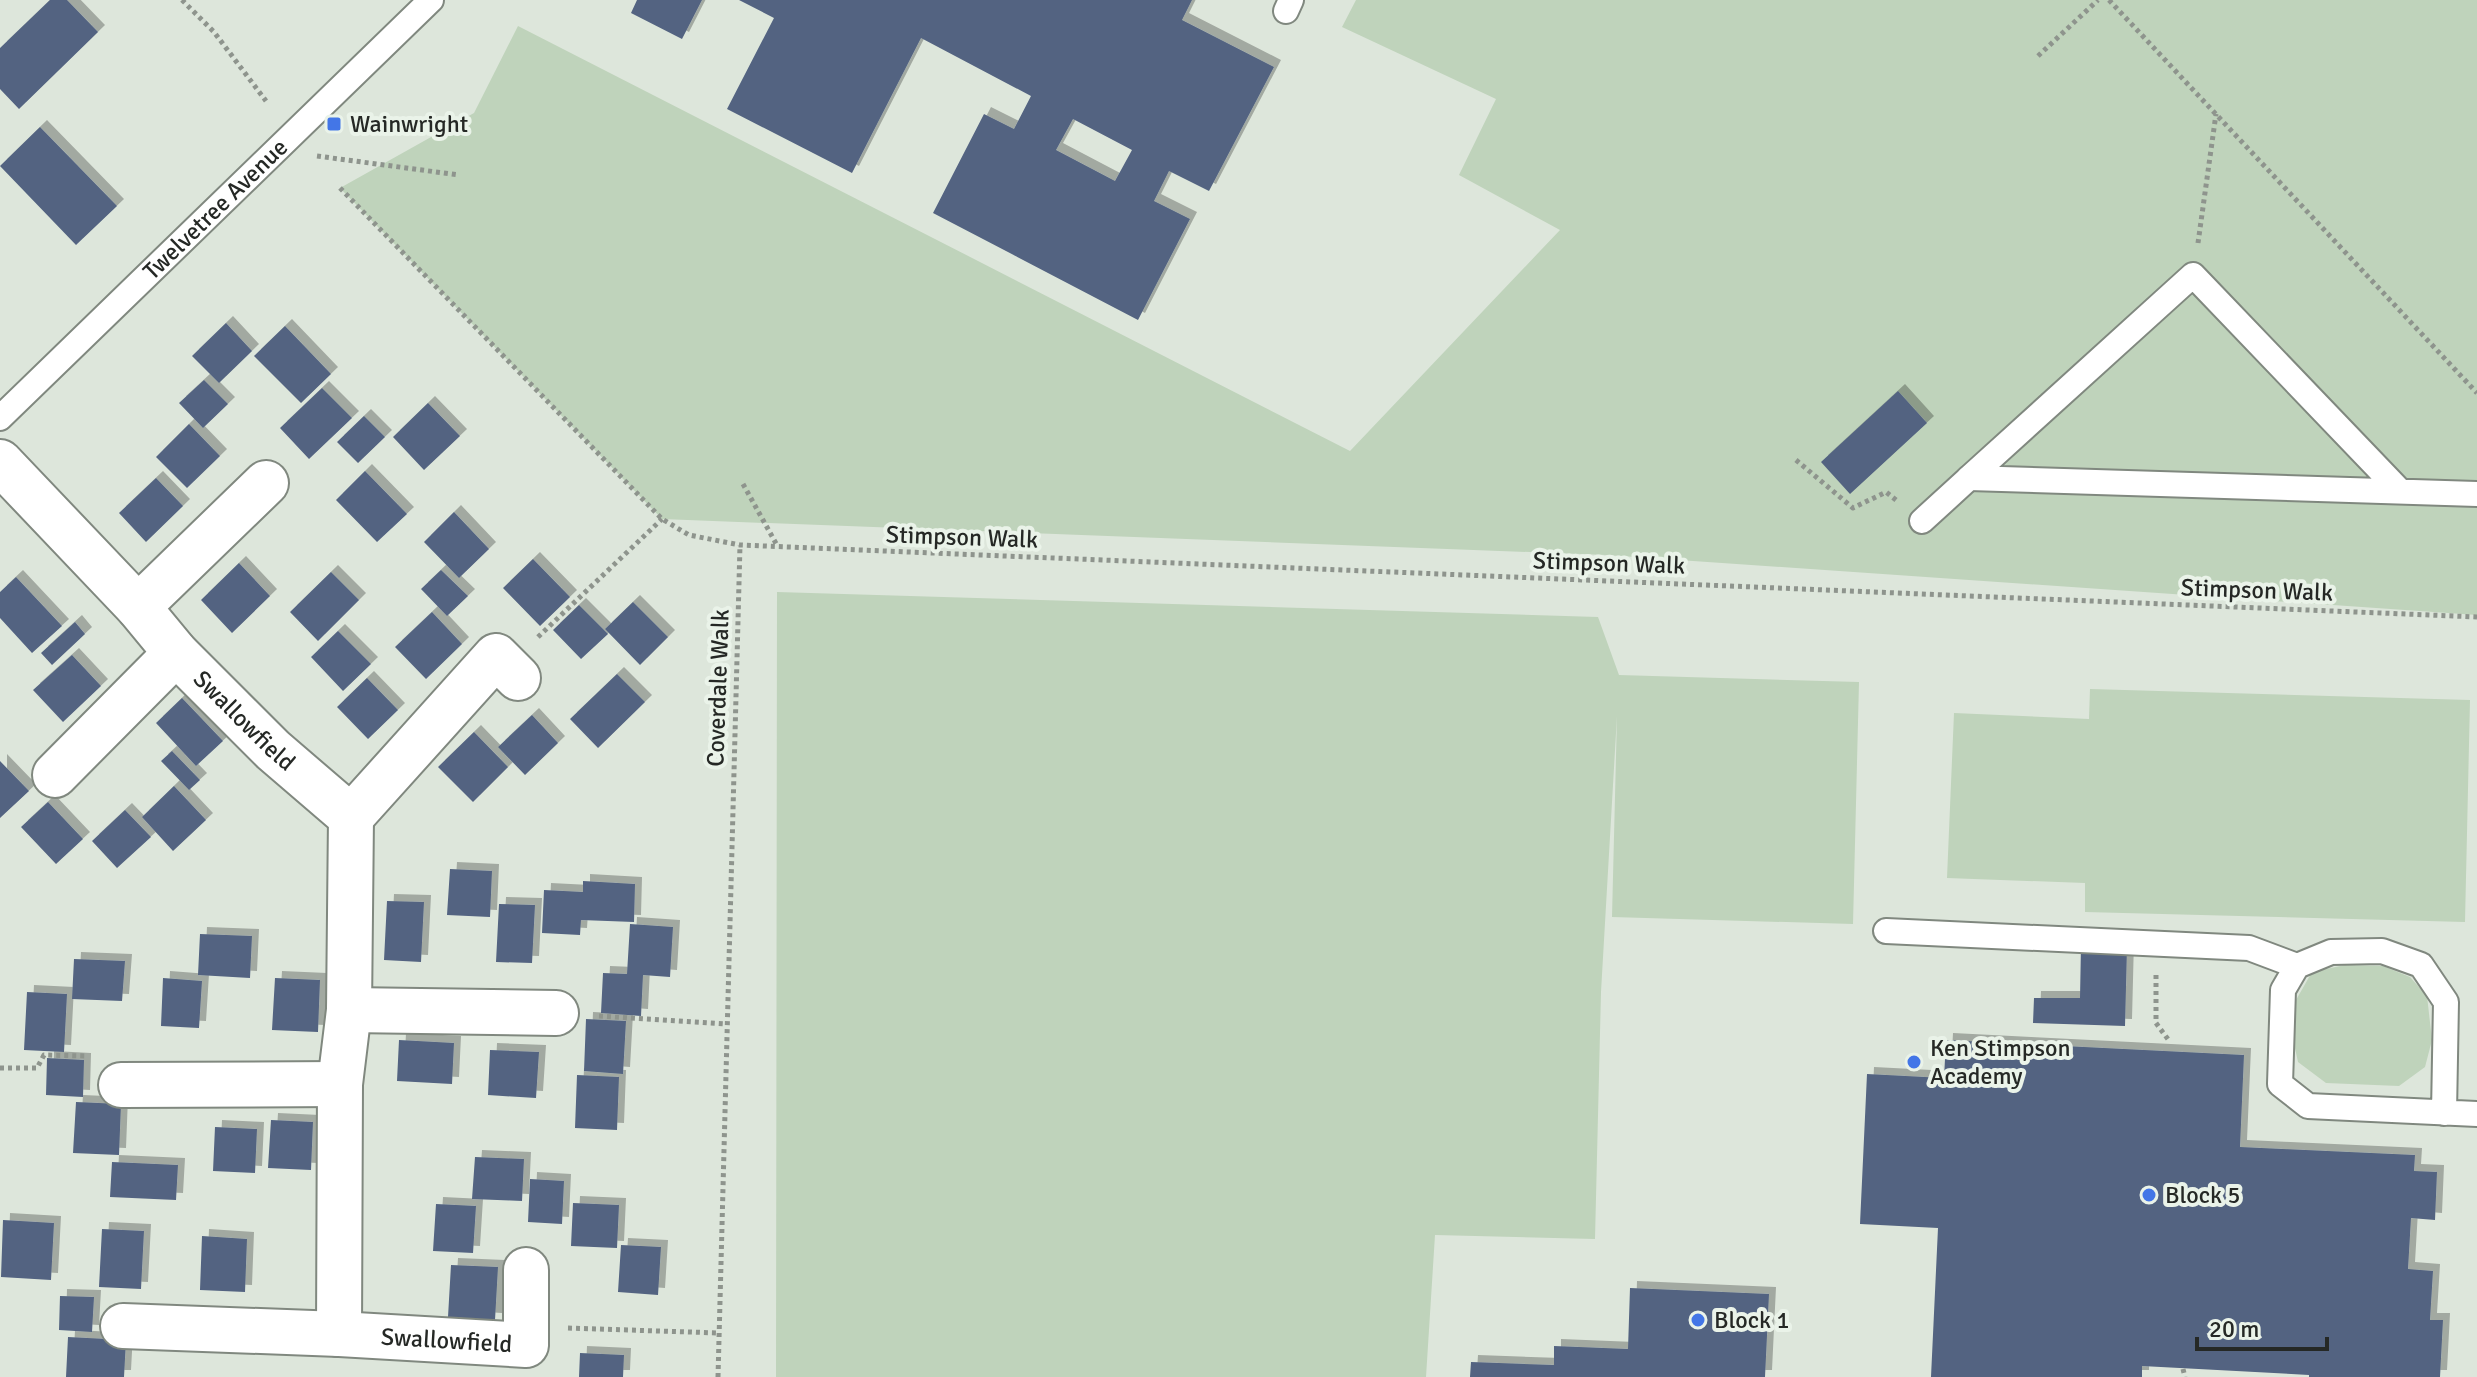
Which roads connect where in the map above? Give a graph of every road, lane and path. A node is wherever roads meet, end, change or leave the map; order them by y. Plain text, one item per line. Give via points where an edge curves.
1 (182, 0) edge
2 (431, 0) edge
3 (2098, 0) edge
4 (2109, 0) edge
5 (2038, 56) dead end
6 (266, 101) dead end
7 (2216, 113) junction
8 (312, 156) dead end
9 (459, 175) dead end
10 (340, 188) dead end
11 (2193, 275) junction
12 (2477, 393) edge
13 (0, 418) edge
14 (1796, 460) dead end
15 (0, 462) edge
16 (1969, 478) junction
17 (266, 483) dead end
18 (743, 484) dead end
19 (2400, 491) junction
20 (2477, 494) edge
21 (662, 519) junction
22 (1922, 521) joint
23 (740, 545) junction
24 (778, 547) junction
25 (576, 602) dead end
26 (138, 607) junction
27 (2477, 617) edge
28 (176, 653) junction
29 (518, 678) dead end
30 (55, 775) dead end
31 (351, 817) junction
32 (1886, 931) dead end
33 (2297, 966) junction
34 (349, 1010) junction
35 (556, 1013) joint
36 (726, 1024) junction
37 (0, 1068) edge
38 (340, 1084) junction
39 (121, 1085) joint
40 (2444, 1113) junction
41 (2477, 1114) edge
42 (526, 1270) dead end
43 (123, 1326) dead end
44 (527, 1327) junction
45 (719, 1333) junction
46 (339, 1334) junction
47 (2183, 1369) dead end
48 (718, 1377) edge
49 (2185, 1377) edge

1 - 6 path via 214,32
2 - 13 lane, Twelvetree Avenue
3 - 5 path
4 - 7 path
7 - 11 path
7 - 12 path
8 - 9 path
10 - 21 path
11 - 16 lane
11 - 19 lane
14 - 22 path via 1853,508 1886,492
15 - 26 street, Swallowfield
16 - 19 lane
16 - 22 lane
17 - 26 street
18 - 24 path
19 - 20 lane
21 - 23 path via 689,535
21 - 25 path
23 - 24 path, Stimpson Walk
23 - 36 path, Coverdale Walk
24 - 27 path, Stimpson Walk
26 - 28 street, Swallowfield
28 - 30 street, Swallowfield
28 - 31 street, Swallowfield via 273,750
29 - 31 street via 496,656
31 - 34 street
32 - 33 lane via 2249,948
33 - 40 lane via 2331,952 2382,951 2421,965 2446,1002
33 - 40 lane via 2283,990 2280,1084 2308,1106
34 - 35 street
34 - 38 street
35 - 36 path
36 - 45 path, Coverdale Walk
37 - 39 path via 37,1068 44,1055 100,1056
38 - 39 street
38 - 46 street
40 - 41 lane
42 - 44 street, Swallowfield
43 - 46 street, Swallowfield
44 - 45 path
44 - 46 street, Swallowfield via 526,1345
45 - 48 path, Coverdale Walk
47 - 49 path

